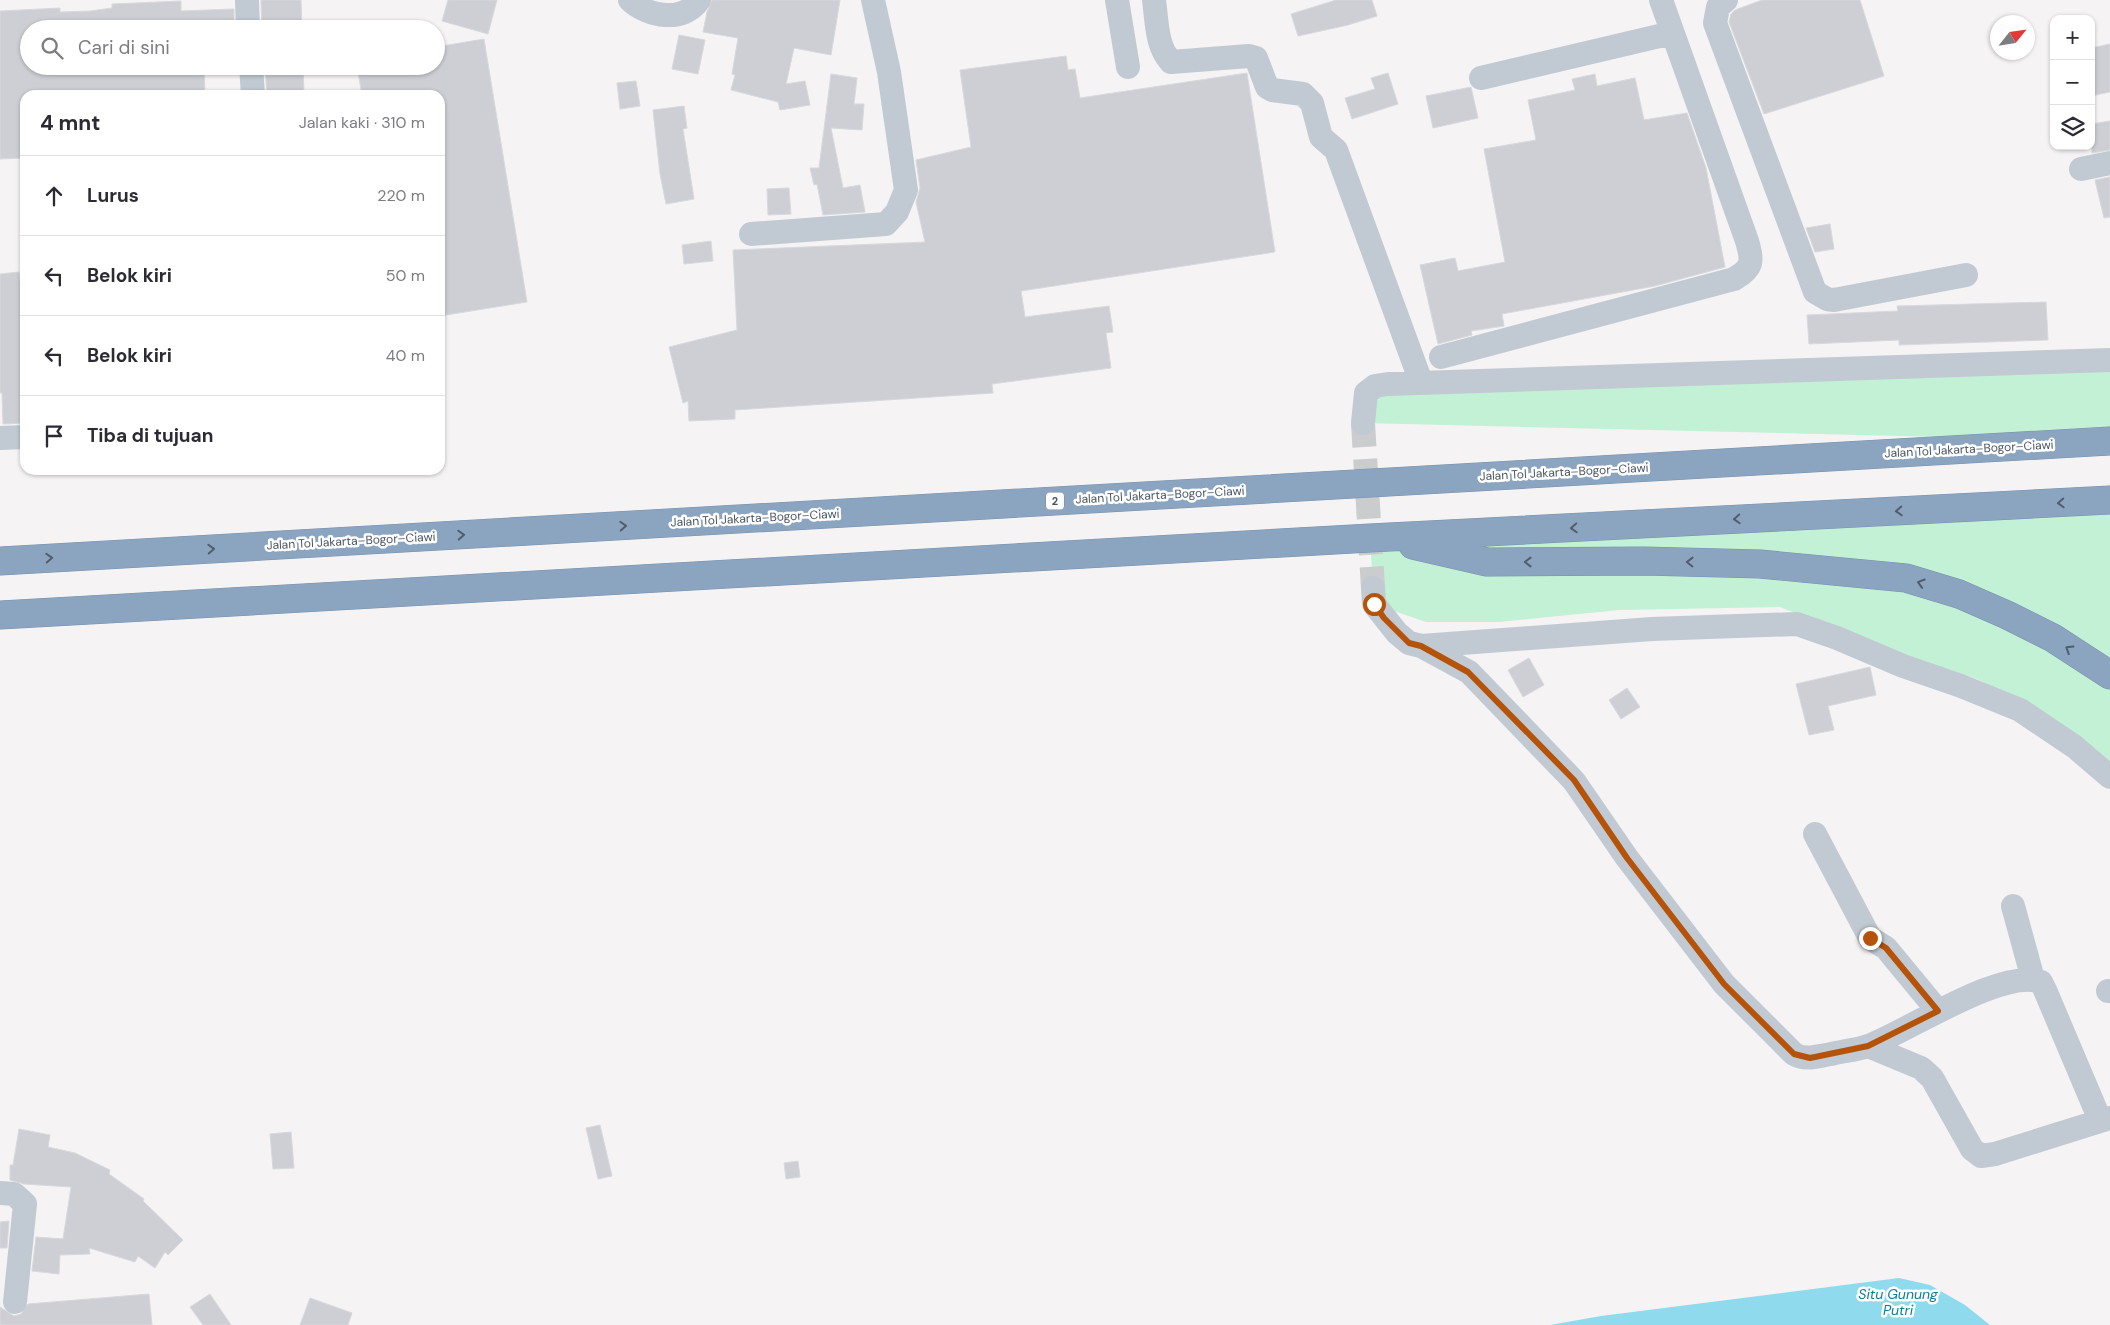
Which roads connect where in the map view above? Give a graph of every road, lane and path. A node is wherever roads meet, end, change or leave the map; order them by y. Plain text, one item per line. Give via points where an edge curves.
1 (247, 0) edge
2 (630, 0) edge
3 (699, 0) edge
4 (872, 0) edge
5 (1117, 0) edge
6 (1154, 0) edge
7 (1661, 0) edge
8 (1726, 0) edge
9 (248, 20) edge
10 (1672, 33) junction
11 (1128, 67) dead end
12 (252, 75) edge
13 (1482, 78) dead end
14 (253, 90) edge
15 (2110, 163) edge
16 (2081, 169) dead end
17 (752, 234) dead end
18 (1966, 275) dead end
19 (1441, 357) dead end
20 (2110, 360) edge
21 (1421, 382) junction
22 (1363, 423) tunnel mouth
23 (20, 437) edge
24 (0, 438) edge
25 (2110, 441) edge
26 (2110, 500) edge
27 (1382, 538) junction
28 (0, 561) edge
29 (1373, 588) tunnel mouth
30 (0, 615) edge
31 (1421, 646) junction
32 (2110, 676) edge
33 (2110, 777) edge
34 (1815, 834) dead end
35 (2013, 906) dead end
36 (2033, 979) junction
37 (1938, 1011) junction
38 (1868, 1046) junction
39 (2105, 1119) edge
40 (0, 1193) edge
41 (15, 1302) dead end

1 - 9 street
2 - 3 street via 645,9 675,16 691,9
4 - 17 street via 889,72 906,190 897,212 886,224
5 - 11 street
6 - 21 street via 1160,42 1171,62 1249,56 1256,58 1267,86 1272,90 1303,94 1312,102 1321,137 1336,150
7 - 10 street
8 - 18 street via 1718,7 1715,23 1815,292 1834,300
10 - 13 street
10 - 19 street via 1748,241 1751,262 1746,272 1734,279
12 - 14 street
15 - 16 street
20 - 21 street
21 - 22 street via 1370,389 1366,393
23 - 24 street
28 -> 25 highway, Jalan Tol Jakarta–Bogor–Ciawi / 2
26 -> 27 highway
27 - 30 highway
32 -> 27 highway via 2053,638 2007,615 1959,594 1906,578 1760,564 1487,562
29 - 31 street via 1374,604 1384,618 1409,643
31 - 33 street via 1652,629 1797,624 2020,710 2075,747
31 - 38 street via 1468,672 1574,780 1627,858 1724,984 1794,1054 1810,1058
34 - 37 street via 1870,938 1886,948
35 - 36 street
36 - 37 street via 2018,980
36 - 39 street via 2041,982
37 - 38 street
38 - 39 street via 1921,1068 1932,1078 1972,1149 1981,1156
40 - 41 street via 14,1194 25,1204

